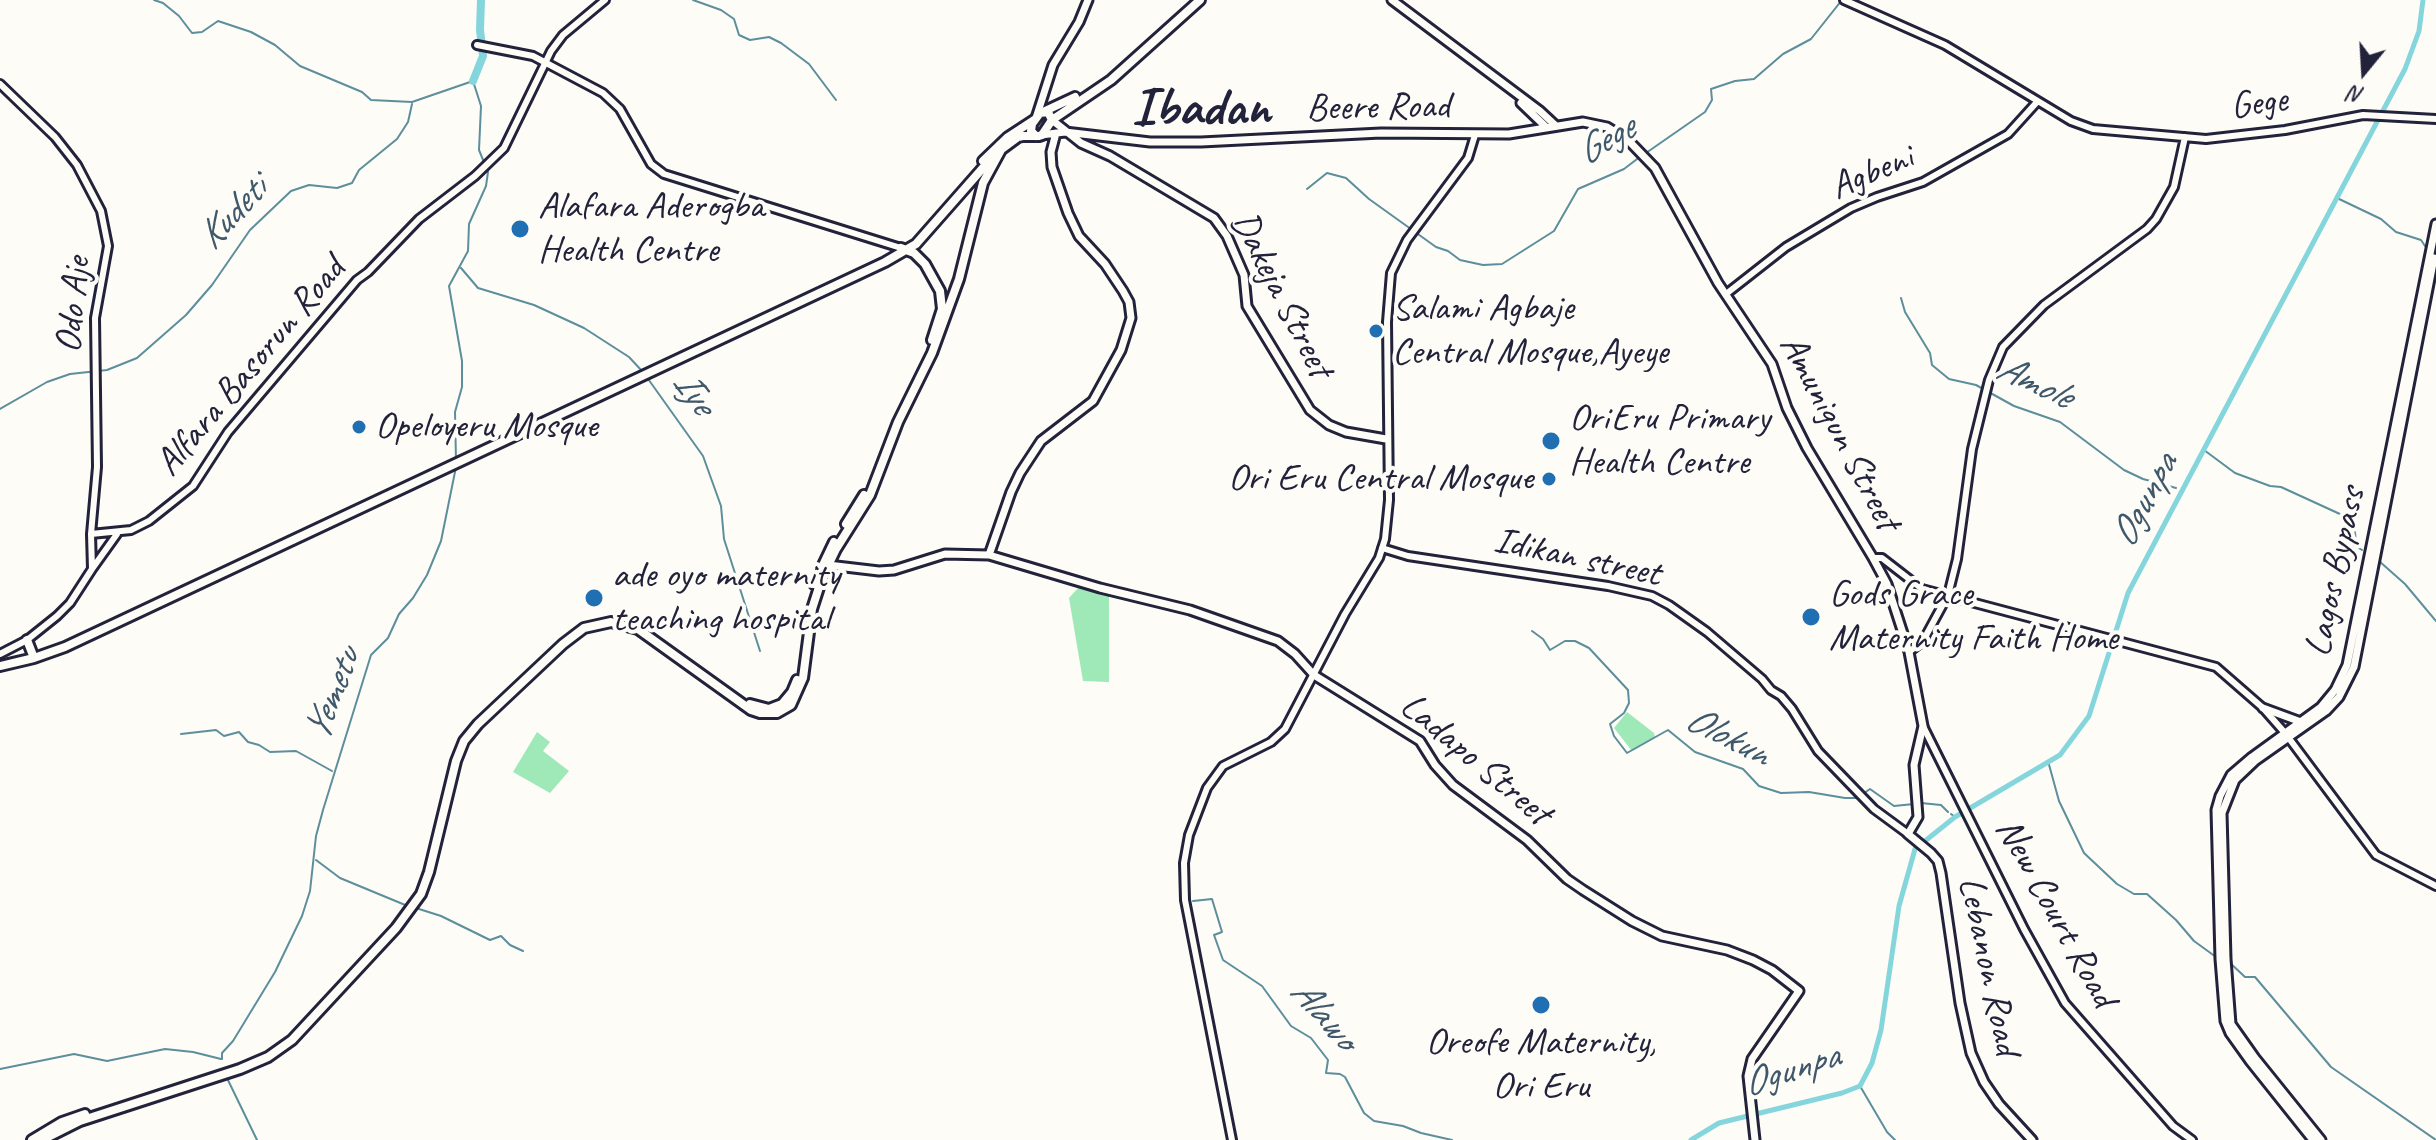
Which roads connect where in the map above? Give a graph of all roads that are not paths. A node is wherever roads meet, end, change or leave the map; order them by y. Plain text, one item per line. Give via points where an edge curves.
1 (605, 0) edge
2 (1088, 0) edge
3 (1192, 0) edge
4 (1200, 0) edge
5 (1386, 0) edge
6 (1392, 0) edge
7 (1844, 0) edge
8 (477, 45) dead end
9 (1131, 60) junction
10 (545, 61) junction
11 (1047, 82) junction
12 (0, 84) edge
13 (2037, 102) junction
14 (1049, 115) junction
15 (1036, 119) junction
16 (2436, 119) edge
17 (1555, 125) junction
18 (1546, 127) junction
19 (1065, 132) junction
20 (1056, 133) junction
21 (1475, 135) junction
22 (1039, 136) junction
23 (2185, 137) junction
24 (1002, 146) junction
25 (1051, 152) junction
26 (1648, 160) joint
27 (2436, 224) edge
28 (904, 249) junction
29 (2436, 249) edge
30 (1726, 294) junction
31 (933, 344) junction
32 (1386, 439) junction
33 (873, 482) junction
34 (91, 534) junction
35 (117, 534) junction
36 (1382, 548) junction
37 (989, 555) junction
38 (1873, 558) junction
39 (828, 565) junction
40 (92, 569) junction
41 (1948, 595) junction
42 (27, 640) junction
43 (1909, 652) junction
44 (0, 654) edge
45 (33, 656) junction
46 (0, 663) edge
47 (688, 663) junction
48 (1314, 675) junction
49 (2263, 708) junction
50 (2301, 722) junction
51 (1923, 726) junction
52 (2287, 736) junction
53 (1908, 834) junction
54 (2436, 886) edge
55 (225, 1072) junction
56 (32, 1140) edge
57 (42, 1140) edge
58 (1232, 1140) edge
59 (1755, 1140) edge
60 (2032, 1140) edge
61 (2192, 1140) edge
62 (2313, 1140) edge
63 (2321, 1140) edge

1 - 10 street, Alfara Basorun Road via 563,35
2 - 11 main road
3 - 9 highway
4 - 9 highway
5 - 18 main road
6 - 17 main road
7 - 13 street, Gege via 1945,45
8 - 10 street
9 - 14 highway
10 - 28 street via 613,101 644,154 664,174
10 - 35 street, Alfara Basorun Road via 504,148 357,280 228,432 193,486 149,521
11 - 14 main road
11 - 15 main road
12 - 34 street, Odo Aje via 67,151 105,225 108,246 96,307 97,467
13 - 23 street, Gege via 2093,129
13 - 30 street, Agbeni via 2008,134 1923,182 1851,208 1786,247
14 - 15 highway
14 - 19 main road
14 - 22 highway
15 - 22 highway via 1031,128
15 - 24 highway
16 - 23 street, Gege via 2378,114 2224,138
17 - 18 main road, Beere Road
17 - 26 main road, Beere Road via 1583,122 1607,127
18 - 21 main road, Beere Road
19 - 20 main road
19 - 21 main road, Beere Road via 1171,143 1381,133
19 - 32 main road, Dakeja Street via 1214,218 1244,275 1247,306 1310,410 1346,432
20 - 22 main road
20 - 25 main road
21 - 32 street via 1468,158 1407,240 1391,273
22 - 24 highway via 1018,137
22 - 25 main road
23 - 41 street via 2174,187 2156,219 2026,321 2003,347 1986,390 1969,462
24 - 28 highway
24 - 31 highway via 983,183 966,257
25 - 37 main road via 1054,177 1079,236 1123,291 1131,318 1121,350 1093,401 1041,441 1020,473
26 - 30 main road, Amunigun Street
27 - 50 main road, Lagos Bypass via 2351,653 2335,690
28 - 31 highway via 925,264 940,291 942,309
28 - 45 highway
29 - 52 main road, Lagos Bypass via 2354,667 2333,704
30 - 38 main road, Amunigun Street via 1772,364 1807,448
31 - 33 highway via 894,418
32 - 36 street via 1389,500
33 - 39 highway
33 - 47 highway via 818,572 807,608 798,676 782,704 769,709 750,704
34 - 35 street, Alfara Basorun Road
34 - 40 street, Odo Aje
35 - 40 street
36 - 48 street
36 - 53 street, Idikan street via 1652,596 1707,632 1781,696 1818,751 1874,809
37 - 39 main road, Ladapo Street via 945,554 879,571
37 - 48 main road, Ladapo Street via 1227,622 1278,641
38 - 41 street via 1882,558 1922,589
38 - 43 main road, Amunigun Street
39 - 47 highway via 812,609 800,687 784,710 751,710
40 - 42 street via 70,603
41 - 43 street via 1923,641
41 - 49 street via 2216,667
42 - 44 street
42 - 45 highway
43 - 51 main road, Amunigun Street
45 - 46 highway
47 - 55 highway via 642,625 623,618 593,619 560,640 461,737 424,875 409,905 289,1038
48 - 58 street via 1279,736 1231,759 1214,776 1186,848 1185,900
48 - 59 main road, Ladapo Street via 1412,734 1460,791 1597,899 1662,936 1740,954 1799,991 1752,1059 1748,1076
49 - 50 main road
49 - 52 street
50 - 52 main road, Lagos Bypass
51 - 53 main road, Amunigun Street via 1914,765 1918,817
51 - 61 street, New Court Road via 2065,1003 2173,1126
52 - 54 street via 2376,855
52 - 62 main road, Lagos Bypass via 2231,775 2216,810 2223,1007 2238,1045
52 - 63 main road, Lagos Bypass via 2235,780 2222,813 2229,1015 2248,1050
53 - 60 main road, Lebanon Road via 1938,861 1971,1053 1999,1104
55 - 56 highway via 75,1117
55 - 57 highway via 80,1121

